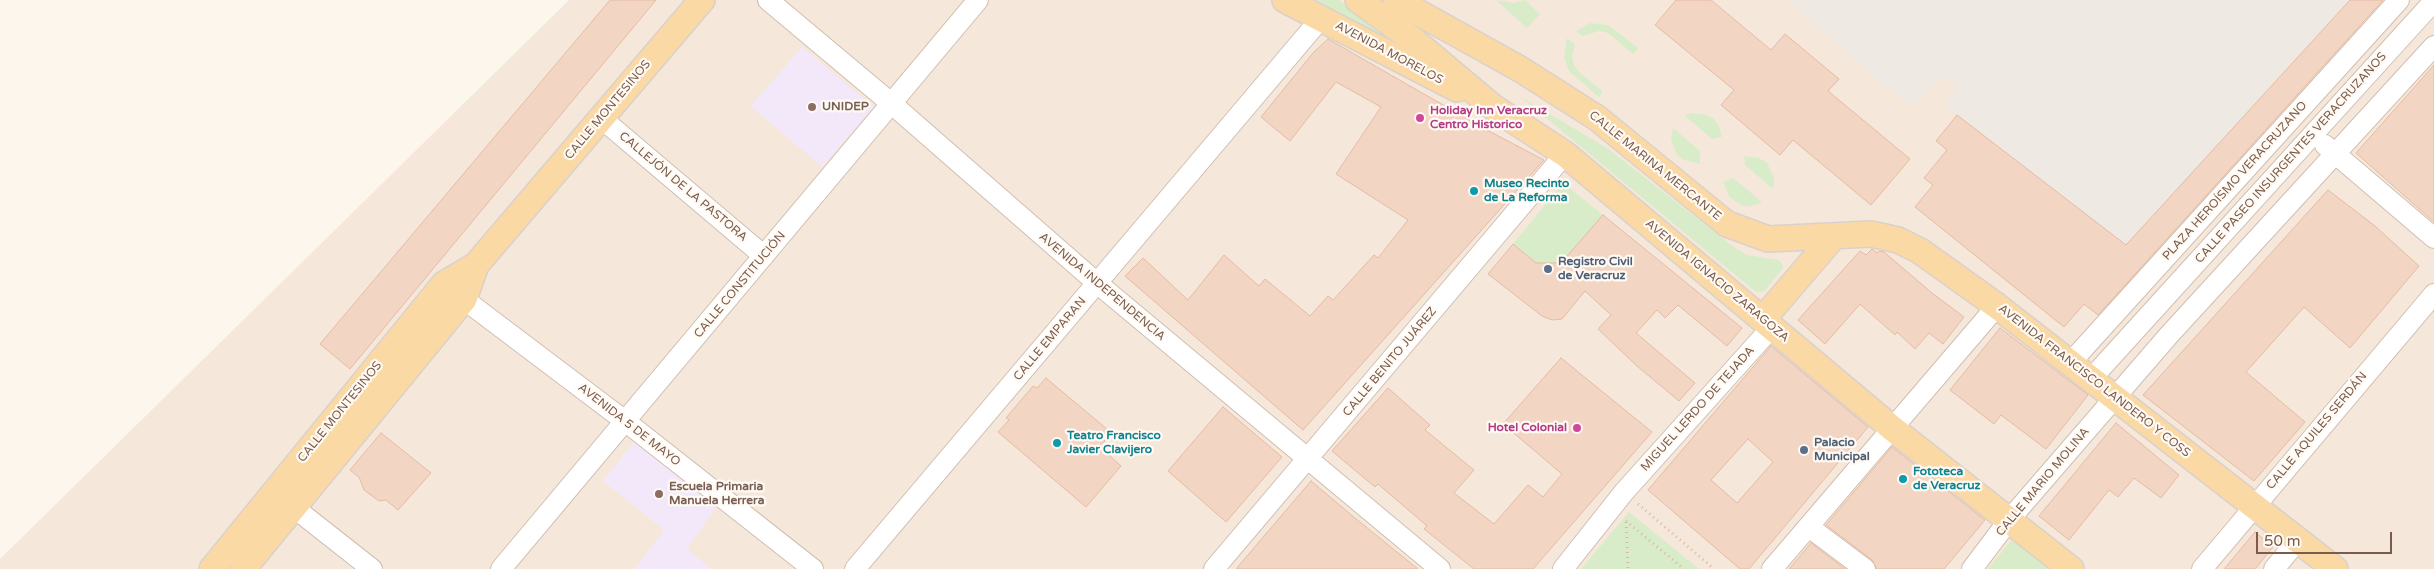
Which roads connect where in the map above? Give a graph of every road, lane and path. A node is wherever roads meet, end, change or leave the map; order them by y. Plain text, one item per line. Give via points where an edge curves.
1 (702, 0) edge
2 (768, 0) edge
3 (978, 0) edge
4 (1285, 0) edge
5 (1358, 0) edge
6 (1396, 0) edge
7 (1429, 0) edge
8 (2399, 0) edge
9 (2434, 1) edge
10 (1322, 17) junction
11 (2434, 46) edge
12 (1490, 52) junction
13 (892, 104) junction
14 (1493, 107) junction
15 (601, 118) junction
16 (2313, 134) junction
17 (2334, 153) junction
18 (1565, 154) junction
19 (1834, 236) junction
20 (2434, 238) edge
21 (764, 256) junction
22 (476, 265) junction
23 (444, 284) junction
24 (1097, 284) junction
25 (2434, 294) edge
26 (464, 299) junction
27 (1998, 306) junction
28 (2148, 316) junction
29 (1767, 323) junction
30 (2170, 335) junction
31 (2071, 362) junction
32 (2091, 379) junction
33 (2116, 397) junction
34 (625, 422) junction
35 (1893, 429) junction
36 (1308, 459) junction
37 (1624, 492) junction
38 (284, 500) junction
39 (2254, 505) junction
40 (2009, 520) junction
41 (1809, 527) junction
42 (2298, 540) junction
43 (212, 569) edge
44 (243, 569) edge
45 (372, 569) edge
46 (501, 569) edge
47 (813, 569) edge
48 (855, 569) edge
49 (1214, 569) edge
50 (1440, 569) edge
51 (1563, 569) edge
52 (1628, 569) edge
53 (1684, 569) edge
54 (1714, 569) edge
55 (1772, 569) edge
56 (1865, 569) edge
57 (1972, 569) edge
58 (2071, 569) edge
59 (2202, 569) edge
60 (2274, 569) edge
61 (2335, 569) edge

1 - 15 main road, CALLE MONTESINOS
2 - 13 street, AVENIDA INDEPENDENCIA
3 - 13 street, CALLE CONSTITUCIÓN
4 - 10 main road, AVENIDA MORELOS
5 - 14 main road, AVENIDA IGNACIO ZARAGOZA via 1412,39
6 - 12 main road, CALLE MARINA MERCANTE
7 - 12 main road, CALLE MARINA MERCANTE
8 - 31 street, PLAZA HEROÍSMO VERACRUZANO
9 - 16 street, CALLE PASEO INSURGENTES VERACRUZANOS
10 - 14 main road, AVENIDA MORELOS
10 - 24 street, CALLE EMPARAN
11 - 17 street
12 - 19 main road, CALLE MARINA MERCANTE via 1597,118 1727,224 1768,239
13 - 21 street, CALLE CONSTITUCIÓN
13 - 24 street, AVENIDA INDEPENDENCIA
14 - 18 main road, AVENIDA IGNACIO ZARAGOZA
15 - 21 street, CALLEJÓN DE LA PASTORA
15 - 22 main road, CALLE MONTESINOS
16 - 17 street
16 - 28 street, CALLE PASEO INSURGENTES VERACRUZANOS
17 - 20 street
17 - 30 street
18 - 29 main road, AVENIDA IGNACIO ZARAGOZA
18 - 36 street, CALLE BENITO JUÁREZ
19 - 27 main road, AVENIDA FRANCISCO LANDERO Y COSS via 1871,234 1898,240 1920,251
19 - 29 main road
21 - 34 street, CALLE CONSTITUCIÓN
22 - 23 main road, CALLE MONTESINOS
22 - 26 main road, CALLE MONTESINOS
23 - 26 street, AVENIDA 5 DE MAYO
23 - 38 main road, CALLE MONTESINOS
24 - 36 street, AVENIDA INDEPENDENCIA
24 - 48 street, CALLE EMPARAN
25 - 39 street, CALLE AQUILES SERDÁN
26 - 34 street, AVENIDA 5 DE MAYO
26 - 38 main road, CALLE MONTESINOS
27 - 31 main road, AVENIDA FRANCISCO LANDERO Y COSS
27 - 35 street
28 - 30 street
28 - 32 street, CALLE PASEO INSURGENTES VERACRUZANOS
29 - 35 main road, AVENIDA IGNACIO ZARAGOZA
29 - 37 street, MIGUEL LERDO DE TEJADA
30 - 33 street
31 - 32 main road, AVENIDA FRANCISCO LANDERO Y COSS
32 - 33 main road, AVENIDA FRANCISCO LANDERO Y COSS
33 - 39 main road, AVENIDA FRANCISCO LANDERO Y COSS
33 - 40 street, CALLE MARIO MOLINA
34 - 46 street, CALLE CONSTITUCIÓN
34 - 47 street, AVENIDA 5 DE MAYO
35 - 40 main road, AVENIDA IGNACIO ZARAGOZA
35 - 41 street
36 - 49 street, CALLE BENITO JUÁREZ
36 - 50 street, AVENIDA INDEPENDENCIA
37 - 51 street, MIGUEL LERDO DE TEJADA
37 - 54 path
38 - 43 main road, CALLE MONTESINOS
38 - 44 main road, CALLE MONTESINOS
38 - 45 street
39 - 42 main road, AVENIDA FRANCISCO LANDERO Y COSS
39 - 59 street, CALLE AQUILES SERDÁN
40 - 57 street, CALLE MARIO MOLINA
40 - 58 main road, AVENIDA IGNACIO ZARAGOZA
41 - 55 street
41 - 56 street
42 - 60 street
42 - 61 main road, AVENIDA FRANCISCO LANDERO Y COSS
52 - 53 path via 1626,521

